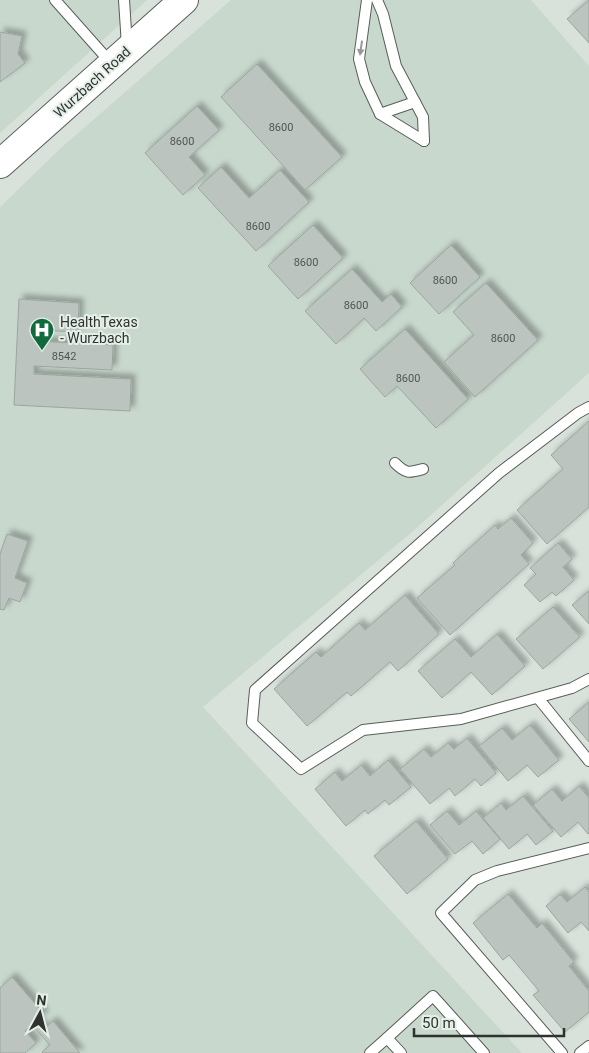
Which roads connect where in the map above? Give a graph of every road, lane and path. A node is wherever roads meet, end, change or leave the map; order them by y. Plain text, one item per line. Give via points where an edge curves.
1 (55, 0) edge
2 (124, 0) edge
3 (184, 0) edge
4 (367, 0) edge
5 (377, 0) edge
6 (120, 57) junction
7 (415, 102) junction
8 (380, 114) junction
9 (0, 164) edge
10 (589, 407) edge
11 (589, 679) edge
12 (538, 698) junction
13 (589, 761) edge
14 (589, 848) edge
15 (388, 1038) junction
16 (589, 1046) edge
17 (370, 1053) edge
18 (401, 1053) edge
19 (484, 1053) edge
20 (562, 1053) edge
21 (580, 1053) edge

1 - 6 lane
2 - 6 lane
3 - 6 main road, Wurzbach Road
4 -> 8 lane via 359,59 365,82
5 - 7 lane via 396,66
6 - 9 main road, Wurzbach Road
7 - 8 lane
7 - 8 lane via 423,117 424,141
10 - 12 lane via 499,473 255,690 252,723 301,768 363,730 461,719
11 - 12 lane
12 - 13 lane
14 - 20 lane via 497,871 476,880 441,913
15 - 17 lane
15 - 18 lane
15 - 19 lane via 433,996
16 - 21 lane

